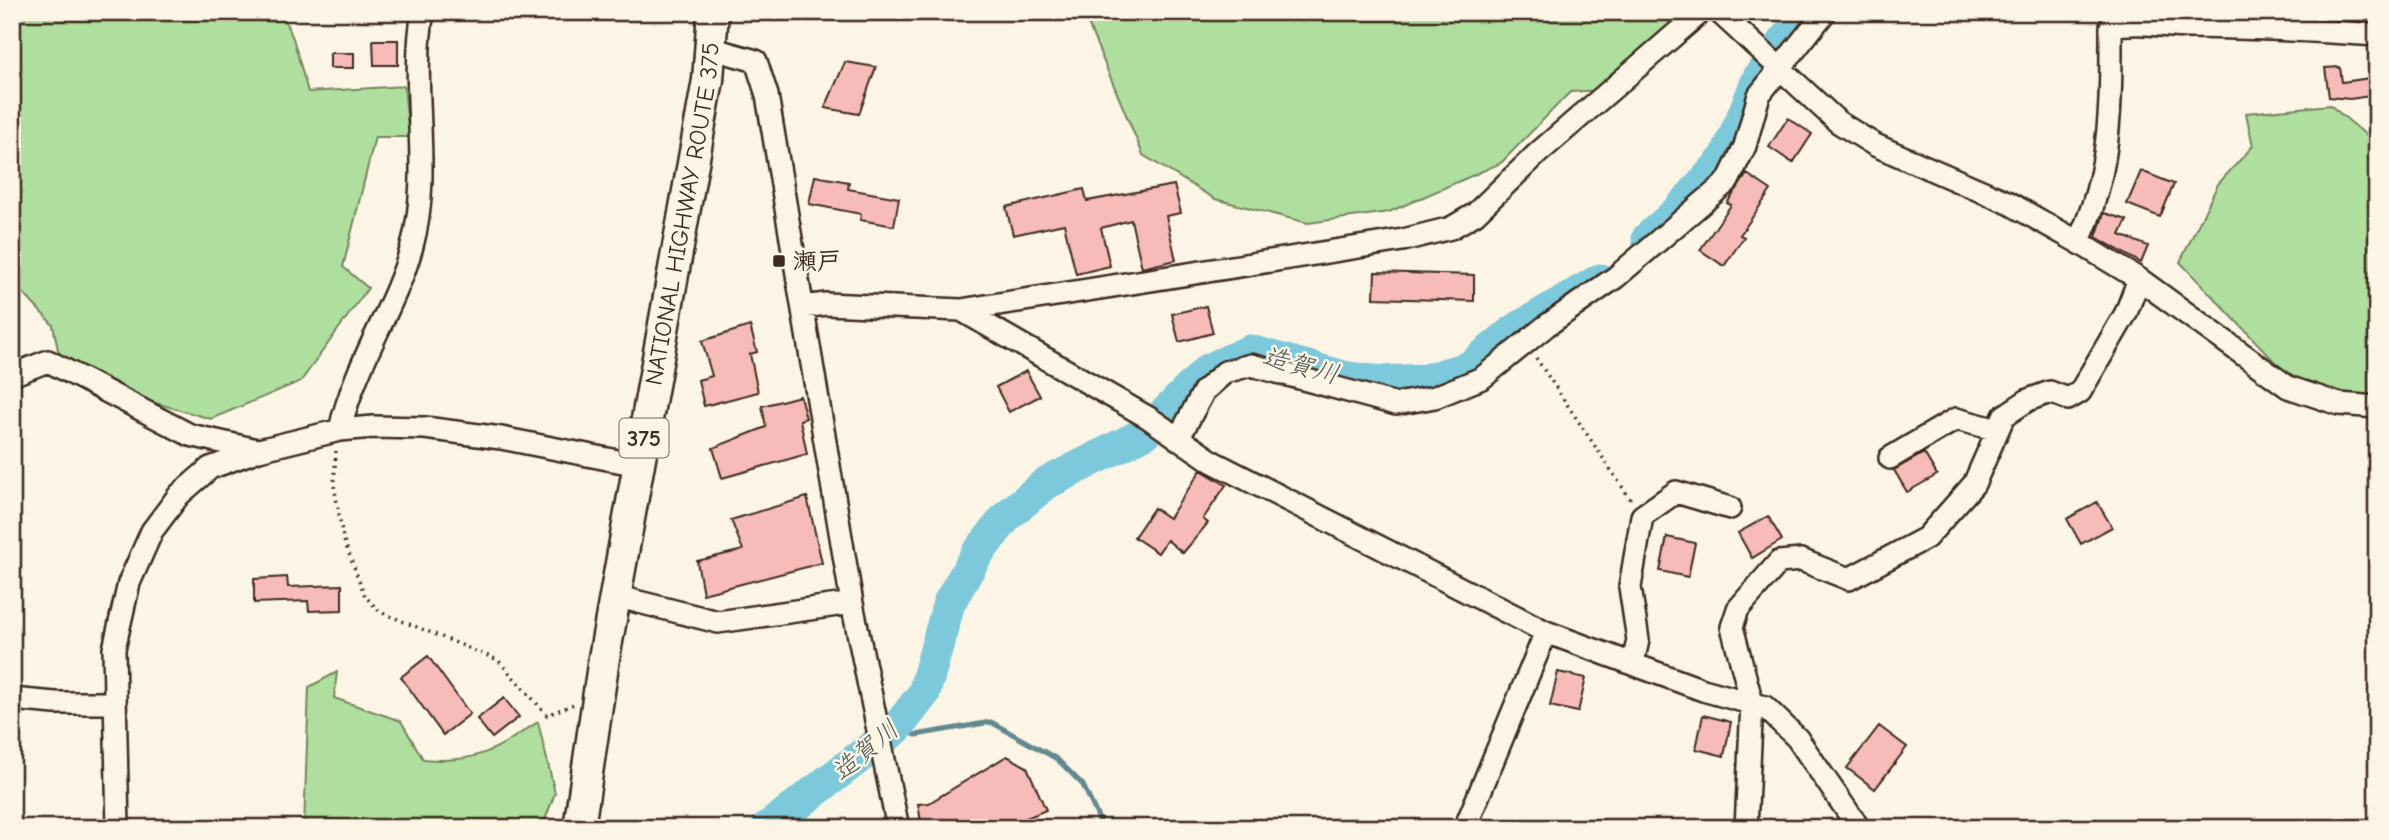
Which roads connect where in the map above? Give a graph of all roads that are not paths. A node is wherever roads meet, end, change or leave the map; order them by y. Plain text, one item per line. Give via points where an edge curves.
1 (422, 12) edge
2 (713, 12) edge
3 (1701, 12) edge
4 (1719, 12) edge
5 (1825, 12) edge
6 (2377, 35) edge
7 (710, 48) junction
8 (1772, 61) junction
9 (2078, 242) junction
10 (2139, 279) junction
11 (803, 307) junction
12 (961, 310) junction
13 (12, 375) edge
14 (2377, 407) edge
15 (1164, 429) junction
16 (340, 430) junction
17 (1998, 430) junction
18 (259, 450) junction
19 (1890, 458) dead end
20 (638, 465) junction
21 (1730, 509) dead end
22 (615, 596) junction
23 (852, 603) junction
24 (1546, 632) junction
25 (1633, 663) junction
26 (12, 699) edge
27 (114, 703) junction
28 (1752, 703) junction
29 (118, 828) edge
30 (579, 828) edge
31 (898, 828) edge
32 (1465, 828) edge
33 (1746, 828) edge
34 (1859, 828) edge

1 - 16 street via 418,39 419,209 412,247 346,399
2 - 7 highway, NATIONAL HIGHWAY ROUTE 375 / 375
3 - 12 street via 1475,214 1451,228 1403,240
4 - 8 street
5 - 8 street
6 - 9 street via 2254,26 2134,22 2112,26 2108,150 2090,218
7 - 11 street via 755,61 767,95
7 - 20 highway, NATIONAL HIGHWAY ROUTE 375 / 375
8 - 9 street via 1838,122 1875,145 2009,204
8 - 15 street via 1745,146 1728,181 1616,277 1482,378 1435,397 1396,404 1251,365 1225,372
9 - 10 street
10 - 14 street via 2288,387 2339,404
10 - 17 street via 2126,313 2080,393 2068,398 2050,392 2028,400 2004,416
11 - 12 street
11 - 23 street
12 - 15 street
13 - 18 street via 48,361 190,435
15 - 24 street via 1213,462
16 - 18 street
16 - 20 street via 425,428
17 - 19 street via 1956,419
17 - 28 street via 1975,484 1926,538 1849,579 1801,560 1779,562 1738,609 1732,627
18 - 27 street via 210,468 179,495 152,531 129,583 114,649
20 - 22 highway, NATIONAL HIGHWAY ROUTE 375 / 375
21 - 25 street via 1676,492 1642,516 1630,587 1638,640
22 - 23 street via 718,622
22 - 30 highway, NATIONAL HIGHWAY ROUTE 375 / 375
23 - 31 street
24 - 25 street
24 - 32 street
25 - 28 street
26 - 27 street
27 - 29 street
28 - 33 street
28 - 34 street via 1765,707 1797,738

